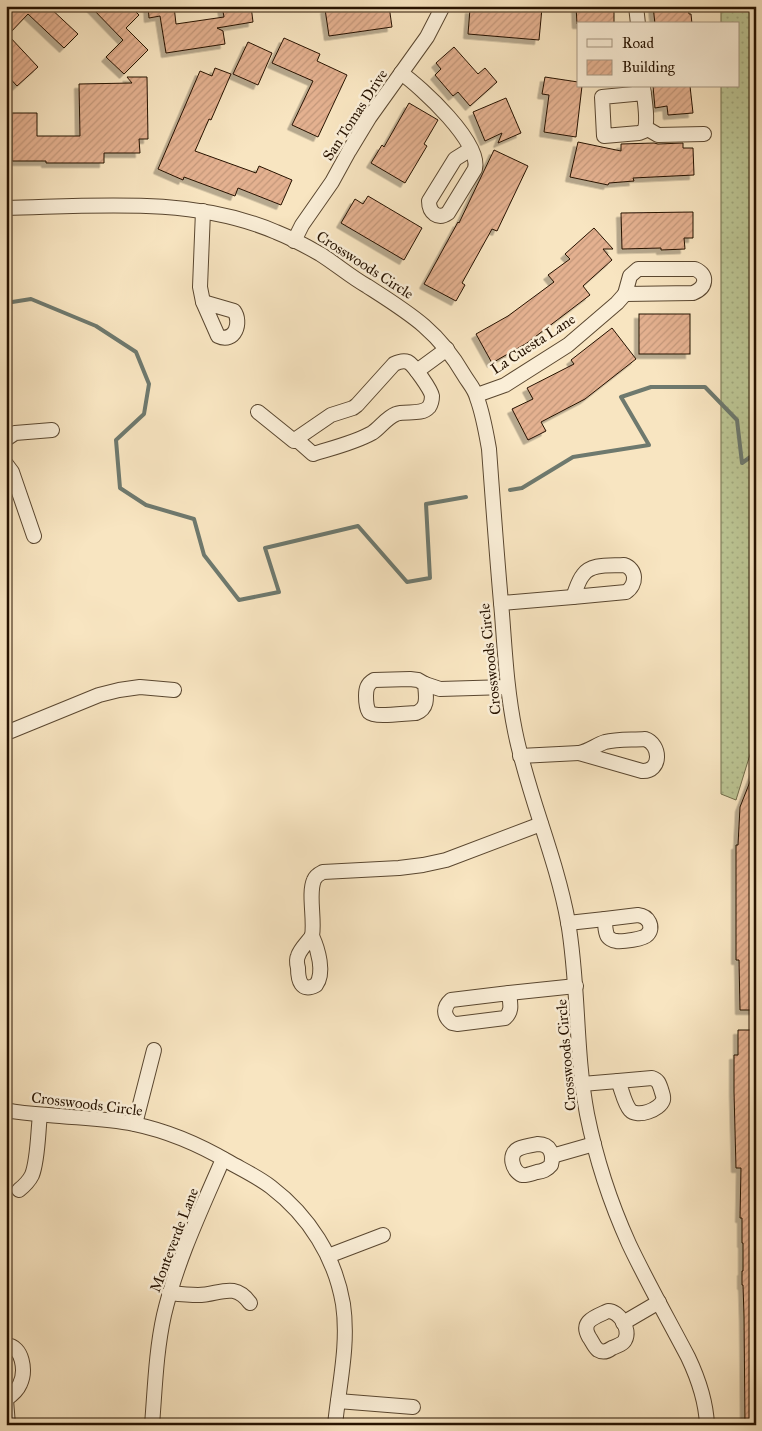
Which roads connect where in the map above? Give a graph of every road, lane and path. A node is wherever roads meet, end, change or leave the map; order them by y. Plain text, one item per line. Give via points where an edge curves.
1 (443, 6) edge
2 (636, 6) edge
3 (638, 22) edge
4 (401, 73) junction
5 (644, 89) edge
6 (646, 128) junction
7 (704, 134) dead end
8 (471, 149) dead end
9 (6, 208) edge
10 (203, 211) junction
11 (294, 241) junction
12 (624, 294) junction
13 (203, 302) dead end
14 (447, 350) junction
15 (417, 371) junction
16 (477, 395) junction
17 (258, 412) dead end
18 (52, 430) dead end
19 (6, 439) edge
20 (296, 439) junction
21 (6, 464) edge
22 (34, 536) dead end
23 (573, 597) dead end
24 (501, 603) junction
25 (425, 684) dead end
26 (507, 687) junction
27 (174, 690) dead end
28 (6, 733) edge
29 (579, 753) junction
30 (520, 756) junction
31 (541, 824) junction
32 (604, 919) dead end
33 (568, 923) junction
34 (312, 936) dead end
35 (576, 986) junction
36 (509, 993) dead end
37 (154, 1050) dead end
38 (618, 1081) dead end
39 (582, 1084) junction
40 (6, 1110) edge
41 (40, 1114) junction
42 (134, 1124) junction
43 (594, 1144) junction
44 (552, 1156) dead end
45 (223, 1159) junction
46 (19, 1190) dead end
47 (383, 1235) dead end
48 (328, 1256) junction
49 (170, 1293) junction
50 (660, 1302) junction
51 (250, 1303) dead end
52 (623, 1322) dead end
53 (6, 1345) edge
54 (6, 1399) edge
55 (338, 1401) junction
56 (413, 1407) dead end
57 (8, 1425) edge
58 (152, 1425) edge
59 (336, 1425) edge
60 (707, 1425) edge

1 - 4 street, San Tomas Drive via 427,37
2 - 3 street
4 - 8 street via 454,123
4 - 11 street, San Tomas Drive via 369,118
5 - 6 street
5 - 6 street via 602,97 604,136 639,133
6 - 7 street via 658,135
9 - 10 street, Crosswoods Circle via 171,206
10 - 11 street, Crosswoods Circle via 260,226
10 - 13 street via 200,287
11 - 14 street, Crosswoods Circle via 320,254 422,322
12 - 12 street, La Cuesta Lane via 630,276 638,269 694,269 703,276 703,286 693,293
12 - 16 street, La Cuesta Lane via 568,345 506,385
14 - 15 street
14 - 16 street, Crosswoods Circle
15 - 20 street via 408,362 398,361 357,405 331,415
15 - 20 street via 432,397 425,410 392,416 364,437 313,454
16 - 24 street, Crosswoods Circle via 489,449
17 - 20 street via 294,441
18 - 19 street via 16,433
21 - 22 street via 12,472
23 - 24 street
24 - 26 street, Crosswoods Circle
25 - 26 street via 440,689
26 - 30 street, Crosswoods Circle
27 - 28 street via 140,687 106,693
29 - 29 street via 612,741 645,740 654,744 657,760 652,770 642,771
29 - 30 street
30 - 31 street, Crosswoods Circle
31 - 33 street, Crosswoods Circle
31 - 34 street via 446,860 400,868 323,872 315,878 312,886
32 - 33 street
33 - 35 street, Crosswoods Circle
35 - 36 street
35 - 39 street, Crosswoods Circle
37 - 42 street
38 - 39 street
39 - 43 street, Crosswoods Circle
40 - 41 street, Crosswoods Circle
41 - 42 street, Crosswoods Circle
41 - 46 street via 35,1165 32,1175
42 - 45 street, Crosswoods Circle via 181,1139
43 - 44 street
43 - 50 street, Crosswoods Circle via 614,1208
45 - 48 street, Crosswoods Circle via 284,1198 310,1226
45 - 49 street, Monteverde Lane via 190,1234
47 - 48 street
48 - 55 street, Crosswoods Circle via 338,1285 344,1322
49 - 51 street via 200,1295 232,1290
49 - 58 street, Monteverde Lane via 158,1354
50 - 52 street
50 - 60 street, Crosswoods Circle via 696,1374
53 - 54 street via 18,1349 23,1374 17,1390
54 - 57 street
55 - 56 street
55 - 59 street, Crosswoods Circle

